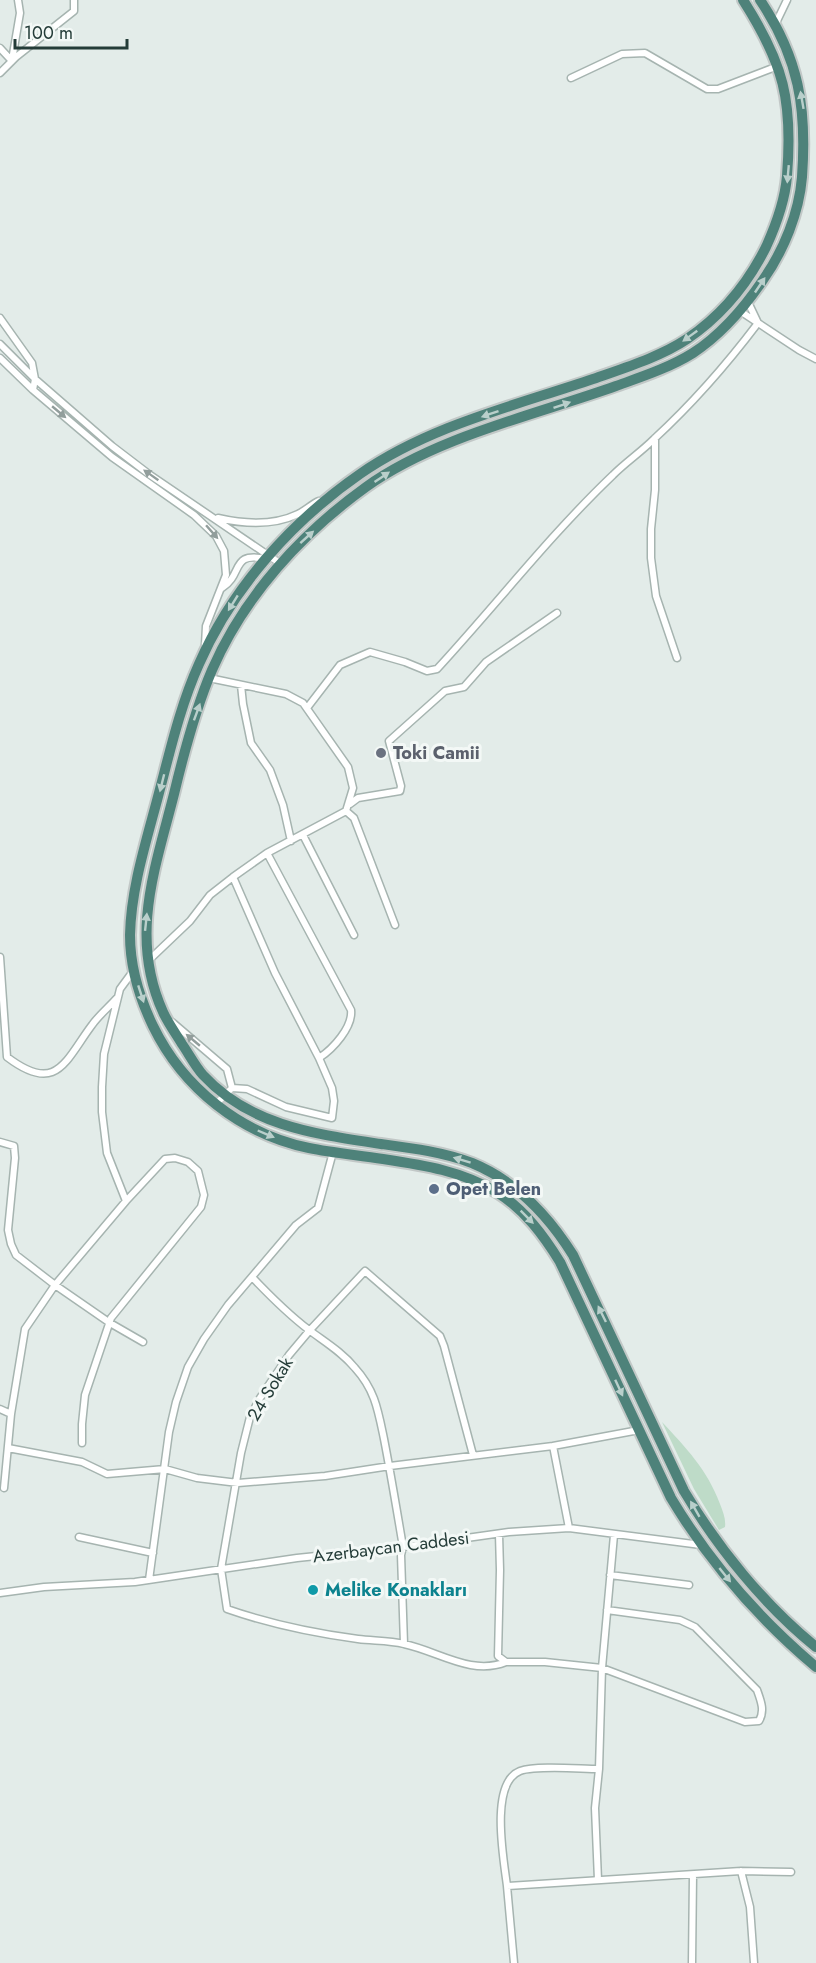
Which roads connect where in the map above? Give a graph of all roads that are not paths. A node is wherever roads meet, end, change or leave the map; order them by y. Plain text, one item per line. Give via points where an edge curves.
1 (18, 0) edge
2 (74, 0) edge
3 (742, 0) edge
4 (760, 0) edge
5 (787, 0) edge
6 (775, 25) junction
7 (0, 48) edge
8 (12, 61) junction
9 (778, 66) junction
10 (0, 73) edge
11 (572, 78) dead end
12 (748, 302) junction
13 (740, 311) junction
14 (0, 318) edge
15 (758, 323) junction
16 (0, 344) edge
17 (0, 358) edge
18 (816, 359) edge
19 (35, 379) junction
20 (33, 390) junction
21 (655, 438) junction
22 (326, 501) junction
23 (214, 517) junction
24 (267, 558) junction
25 (281, 564) junction
26 (222, 588) junction
27 (557, 613) dead end
28 (205, 652) junction
29 (677, 658) dead end
30 (209, 678) junction
31 (242, 685) junction
32 (307, 708) junction
33 (347, 808) junction
34 (303, 835) junction
35 (291, 841) junction
36 (267, 853) junction
37 (233, 877) junction
38 (394, 925) dead end
39 (354, 935) dead end
40 (0, 957) edge
41 (147, 961) junction
42 (134, 970) junction
43 (117, 998) junction
44 (164, 1016) junction
45 (319, 1058) junction
46 (228, 1091) junction
47 (215, 1105) junction
48 (0, 1142) edge
49 (333, 1151) junction
50 (126, 1201) junction
51 (252, 1277) junction
52 (55, 1285) junction
53 (110, 1323) junction
54 (310, 1330) junction
55 (143, 1342) dead end
56 (0, 1410) edge
57 (11, 1414) junction
58 (639, 1430) junction
59 (82, 1443) dead end
60 (553, 1446) junction
61 (8, 1448) junction
62 (473, 1455) junction
63 (390, 1466) junction
64 (165, 1469) junction
65 (238, 1483) junction
66 (3, 1488) dead end
67 (568, 1528) junction
68 (499, 1534) junction
69 (614, 1535) junction
70 (80, 1537) dead end
71 (701, 1545) junction
72 (403, 1547) junction
73 (153, 1553) junction
74 (221, 1569) junction
75 (610, 1575) junction
76 (149, 1580) junction
77 (689, 1585) dead end
78 (0, 1593) edge
79 (607, 1610) junction
80 (404, 1644) junction
81 (816, 1647) edge
82 (506, 1662) junction
83 (816, 1667) edge
84 (602, 1668) junction
85 (599, 1769) junction
86 (741, 1871) junction
87 (791, 1872) dead end
88 (693, 1875) junction
89 (598, 1880) junction
90 (507, 1886) junction
91 (514, 1963) edge
92 (692, 1963) edge
93 (754, 1963) edge

1 - 8 street via 20,13
2 - 8 street via 74,11
3 - 9 highway
4 - 6 highway
5 - 6 street
12 -> 6 highway via 772,267 790,230 801,190 804,116 799,83
7 - 8 street
8 - 10 street
9 - 11 street via 718,88 707,88 645,53 622,54
9 -> 22 highway via 790,117 784,197 760,260 712,320 684,342 642,361 417,441 355,477
12 - 13 highway
12 - 15 street
13 - 15 street
25 -> 13 highway via 335,512 391,470 422,454 648,374 691,354 722,331
14 - 19 street via 32,363
15 - 18 street
15 - 21 street via 729,361
16 - 19 street
17 - 20 street
19 - 20 street
23 -> 19 street via 112,446
20 -> 26 street via 132,473 210,528 226,559
21 - 29 street via 651,558 657,596
21 - 32 street via 613,475 539,552 438,669 427,671 370,652 340,665
22 - 23 street via 317,501 299,513 270,522
22 - 24 highway
23 - 24 street
24 - 25 street
24 - 26 street via 244,558
24 -> 28 highway via 239,592
25 - 30 highway via 246,608
26 - 28 street via 206,626
27 - 33 street via 486,662 464,687 445,692 389,741 400,791 358,798
28 -> 42 highway via 179,717 141,864 130,936
30 - 31 street
41 -> 30 highway via 145,936 155,867 193,721
31 - 32 street via 285,694
31 - 35 street via 251,743 270,770
32 - 33 street via 348,767 352,788
33 - 34 street
33 - 38 street
34 - 35 street
34 - 39 street
35 - 36 street
36 - 37 street
36 - 45 street via 351,1010 351,1019 336,1044
37 - 41 street via 210,895 190,921
37 - 45 street via 275,973
40 - 43 street via 7,1057 32,1071 45,1074 58,1070
41 - 44 highway
42 - 43 street
42 -> 47 highway via 152,1024 167,1052 189,1082
43 - 50 street via 104,1054 102,1112 106,1153
44 - 46 highway via 200,1072
46 -> 44 street via 227,1069
45 - 46 street via 332,1088 332,1118 286,1107 247,1089
46 - 47 street
81 -> 46 highway via 768,1603 705,1527 684,1491 573,1255 535,1205 509,1182 474,1164 442,1154 309,1133 249,1110
47 -> 49 highway via 274,1137
48 - 52 street via 14,1146 8,1230 11,1244 16,1255
49 - 51 street via 318,1208 296,1225
49 -> 58 highway via 439,1168 468,1177 501,1194 525,1215 560,1262
50 - 52 street
50 - 53 street via 165,1159 188,1162 202,1182 201,1207
51 - 54 street
51 - 64 street via 222,1313 188,1367 172,1417
52 - 53 street
52 - 57 street via 26,1329
53 - 55 street
53 - 59 street via 85,1395
54 - 62 street, 24 Sokak via 365,1271 440,1336
54 - 63 street via 332,1345 369,1386 378,1405
54 - 65 street, 24 Sokak via 250,1416
56 - 57 street
57 - 61 street
58 - 60 street
58 - 71 highway via 671,1498
60 - 62 street
60 - 67 street
61 - 64 street via 82,1462 106,1474
61 - 66 street
62 - 63 street
63 - 65 street
63 - 72 street
64 - 65 street
64 - 73 street
65 - 74 street, 24 Sokak
67 - 68 street, Azerbaycan Caddesi
67 - 69 street, Azerbaycan Caddesi
68 - 72 street, Azerbaycan Caddesi
68 - 82 street via 498,1656
69 - 71 street, Azerbaycan Caddesi
69 - 75 street
70 - 73 street
71 -> 83 highway via 757,1613
72 - 74 street, Azerbaycan Caddesi
72 - 80 street
73 - 76 street
74 - 76 street, Azerbaycan Caddesi
74 - 80 street, 24 Sokak via 227,1610 268,1623
75 - 77 street
75 - 79 street
76 - 78 street, Azerbaycan Caddesi
79 - 84 street
79 - 84 street via 680,1620 695,1627 757,1690 762,1715 759,1722 745,1722
80 - 82 street via 475,1667
82 - 84 street
84 - 85 street
85 - 89 street via 595,1808
85 - 90 street via 522,1770 511,1777 505,1788 500,1827
86 - 87 street
86 - 88 street
86 - 93 street via 750,1907
88 - 89 street
88 - 92 street
89 - 90 street
90 - 91 street

